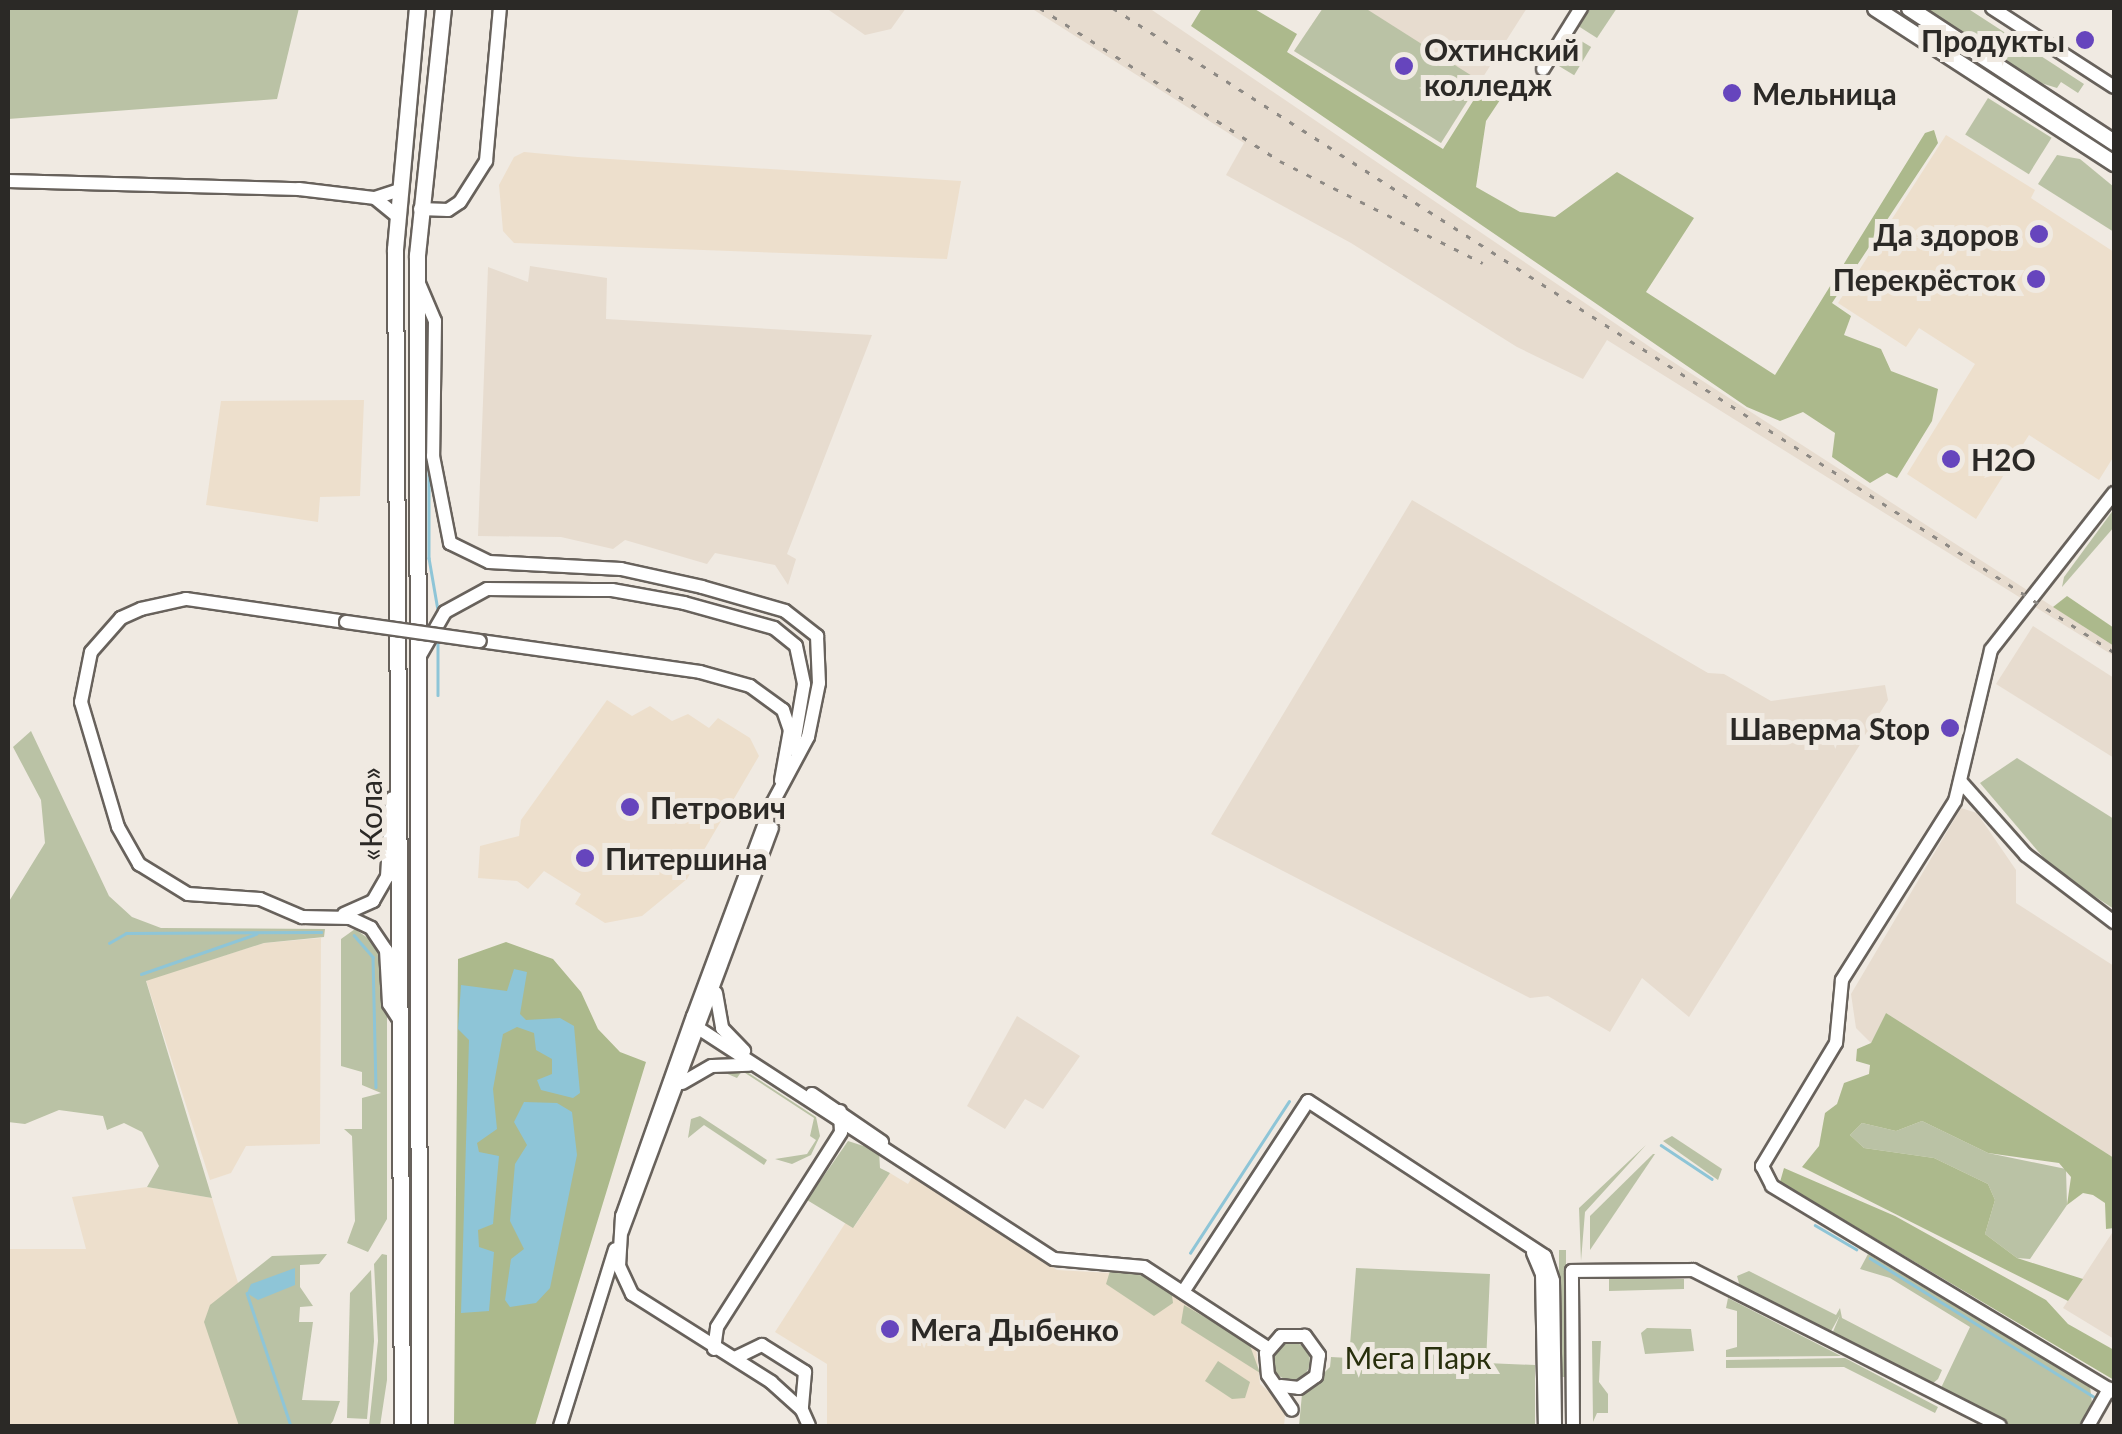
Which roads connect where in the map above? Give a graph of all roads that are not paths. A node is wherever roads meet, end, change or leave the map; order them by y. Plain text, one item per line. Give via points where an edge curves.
1 (417, 8) edge
2 (443, 8) edge
3 (500, 8) edge
4 (1581, 8) edge
5 (1875, 8) edge
6 (1909, 8) edge
7 (1992, 8) edge
8 (1543, 69) dead end
9 (2114, 87) edge
10 (2114, 142) edge
11 (2114, 163) edge
12 (8, 181) edge
13 (375, 198) junction
14 (398, 202) junction
15 (420, 208) junction
16 (417, 278) junction
17 (2114, 493) edge
18 (418, 659) junction
19 (1961, 782) junction
20 (397, 788) junction
21 (779, 789) junction
22 (332, 917) junction
23 (2114, 922) edge
24 (716, 988) junction
25 (398, 1018) junction
26 (697, 1024) junction
27 (744, 1051) junction
28 (752, 1066) junction
29 (682, 1084) junction
30 (842, 1118) junction
31 (863, 1137) junction
32 (835, 1142) junction
33 (887, 1148) junction
34 (623, 1228) junction
35 (1530, 1246) junction
36 (1183, 1292) junction
37 (714, 1348) junction
38 (1268, 1348) junction
39 (735, 1358) junction
40 (1280, 1386) junction
41 (1304, 1386) junction
42 (2112, 1390) edge
43 (402, 1395) junction
44 (802, 1410) junction
45 (1292, 1410) junction
46 (390, 1426) edge
47 (402, 1426) edge
48 (420, 1426) edge
49 (560, 1426) edge
50 (808, 1426) edge
51 (1292, 1426) edge
52 (1545, 1426) edge
53 (1555, 1426) edge
54 (1573, 1426) edge
55 (2000, 1426) edge
56 (2088, 1426) edge

1 - 14 main road, «Кола»
2 - 15 main road, «Кола»
3 - 15 street via 486,161 460,202 448,210
4 - 8 street
5 - 11 main road
6 - 10 main road
7 - 9 street
12 - 13 street
13 - 14 street
13 - 14 street
14 - 20 main road, «Кола»
15 - 16 main road, «Кола»
16 - 18 main road, «Кола»
16 - 21 street via 435,322 434,456 450,543 489,562 620,569 785,612 817,636 819,682 808,737
17 - 19 street via 1984,666
18 - 21 street via 445,612 487,588 612,590 774,628 796,646 804,684 800,729
18 - 48 main road, «Кола»
19 - 23 street via 2026,855
19 - 42 street via 1940,828 1842,980 1836,1043 1762,1166 1772,1186
20 - 22 street via 384,885 364,908
20 - 25 main road, «Кола»
21 - 22 street, bridge via 790,730 783,710 750,686 700,672 186,599 153,606 105,632 91,652 81,702 118,827 152,876 188,894 260,899 302,916
21 - 24 street via 780,806
21 - 26 street
22 - 25 street via 361,922 380,936 388,958 389,1004
24 - 26 street
24 - 27 street via 722,1028
25 - 43 main road, «Кола»
26 - 27 street
26 - 28 street
26 - 29 street
26 - 34 street
27 - 30 street
28 - 29 street via 712,1066
28 - 30 street
29 - 34 street
30 - 31 street
30 - 32 street
30 - 33 street
31 - 32 street
31 - 33 street
32 - 37 street via 716,1328
33 - 36 street via 1054,1259 1144,1267
34 - 37 street via 624,1286
34 - 49 street via 587,1324
35 - 36 street via 1308,1101
35 - 52 street via 1542,1274
35 - 53 street via 1545,1256 1553,1281
36 - 38 street
37 - 39 street
38 - 40 street via 1266,1370
38 - 41 street via 1287,1334 1310,1340 1320,1362
39 - 44 street
39 - 44 street via 762,1345 805,1372
40 - 41 street
40 - 45 street
41 - 45 street
42 - 56 street
43 - 46 main road
43 - 47 main road, «Кола»
44 - 50 street
45 - 51 street
54 - 55 street via 1572,1271 1693,1270

